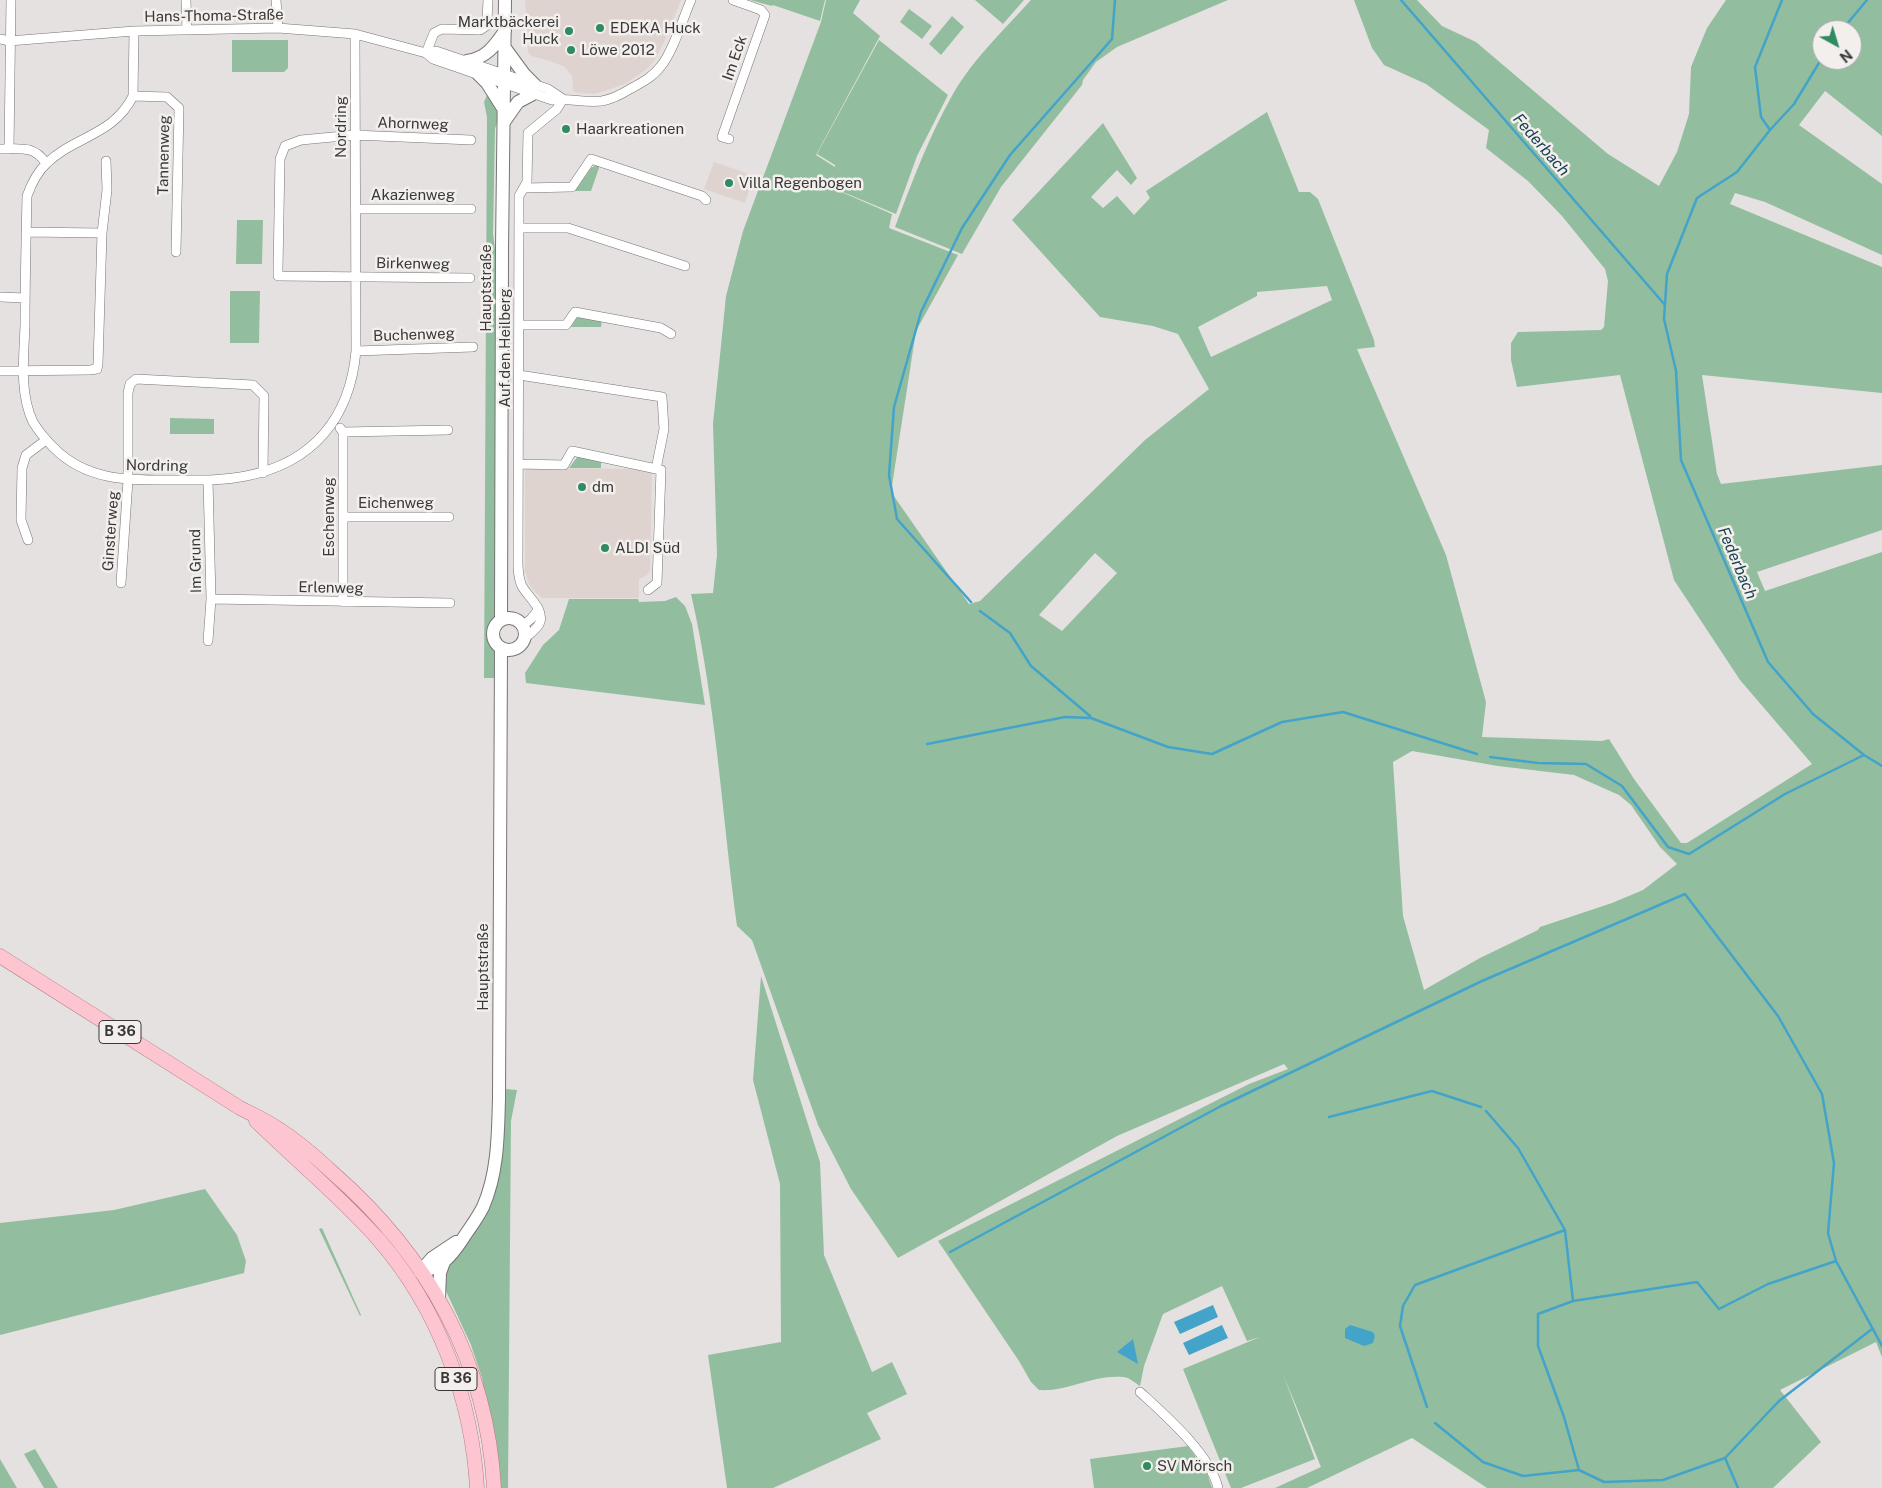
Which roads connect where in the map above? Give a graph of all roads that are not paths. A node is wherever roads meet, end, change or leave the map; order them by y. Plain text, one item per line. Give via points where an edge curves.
1 (12, 0) edge
2 (186, 0) edge
3 (276, 0) edge
4 (488, 0) edge
5 (505, 0) edge
6 (691, 0) edge
7 (732, 0) edge
8 (278, 28) junction
9 (187, 30) junction
10 (134, 31) junction
11 (505, 31) junction
12 (355, 34) junction
13 (5, 40) edge
14 (505, 48) junction
15 (426, 53) junction
16 (467, 61) junction
17 (478, 74) junction
18 (504, 79) junction
19 (534, 89) junction
20 (133, 96) junction
21 (563, 99) junction
22 (504, 116) junction
23 (354, 135) junction
24 (729, 139) dead end
25 (471, 140) dead end
26 (4, 149) edge
27 (106, 161) dead end
28 (46, 163) junction
29 (524, 188) junction
30 (706, 200) dead end
31 (354, 209) junction
32 (471, 209) dead end
33 (519, 228) junction
34 (26, 232) junction
35 (102, 233) junction
36 (176, 252) dead end
37 (685, 266) dead end
38 (356, 276) junction
39 (470, 278) dead end
40 (0, 297) edge
41 (25, 298) junction
42 (519, 325) junction
43 (671, 334) dead end
44 (473, 347) dead end
45 (356, 351) junction
46 (0, 371) edge
47 (24, 371) junction
48 (519, 375) junction
49 (334, 422) junction
50 (448, 430) dead end
51 (343, 432) junction
52 (46, 440) junction
53 (519, 464) junction
54 (656, 469) junction
55 (263, 473) junction
56 (128, 480) junction
57 (208, 480) junction
58 (343, 517) junction
59 (449, 517) dead end
60 (28, 540) dead end
61 (501, 577) junction
62 (121, 583) dead end
63 (648, 590) dead end
64 (211, 599) junction
65 (343, 602) junction
66 (450, 603) dead end
67 (538, 610) junction
68 (501, 620) junction
69 (518, 622) junction
70 (524, 639) junction
71 (208, 641) dead end
72 (507, 649) junction
73 (0, 956) edge
74 (240, 1108) junction
75 (463, 1238) junction
76 (444, 1262) junction
77 (421, 1271) junction
78 (408, 1279) junction
79 (439, 1299) junction
80 (1140, 1392) dead end
81 (477, 1488) edge
82 (494, 1488) edge
83 (1218, 1488) edge

1 - 13 street
2 - 9 street
3 - 8 street
4 - 15 street via 486,26 480,30 442,29 434,32
5 - 11 street, Hauptstraße
6 - 21 street via 662,66 649,78 605,100
7 - 24 street, Im Eck via 761,10 765,15 722,137
8 - 9 street, Hans-Thoma-Straße
8 - 12 street, Hans-Thoma-Straße
9 - 10 street, Hans-Thoma-Straße
10 - 13 street, Hans-Thoma-Straße
10 - 20 street
11 - 14 street, Hauptstraße
11 - 16 street via 488,53
12 - 15 street, Hans-Thoma-Straße
12 - 23 street, Nordring
13 - 26 street
14 - 18 street, Hauptstraße
14 - 19 street
15 - 16 street, Hans-Thoma-Straße via 436,51
15 - 17 street, Hans-Thoma-Straße
16 - 18 street, Hans-Thoma-Straße
17 - 18 street, Hans-Thoma-Straße
17 - 22 street via 487,83
18 - 19 street
18 - 22 street, Hauptstraße
19 - 21 street via 548,90
19 - 22 street
20 - 28 street, Nordring via 129,105 108,126
20 - 36 street, Tannenweg via 167,97 179,108
21 - 29 street, Auf den Heilberg via 557,109 528,133 527,182
22 - 61 street, Hauptstraße
23 - 25 street, Ahornweg
23 - 31 street, Nordring
23 - 38 street, Ahornweg via 301,140 286,146 280,159 278,276
26 - 28 street via 36,152
27 - 35 street
28 - 34 street, Nordring via 27,196
29 - 30 street via 572,187 591,159
29 - 33 street, Auf den Heilberg via 519,196
31 - 32 street, Akazienweg
31 - 38 street, Nordring
33 - 37 street via 568,228
33 - 42 street, Auf den Heilberg
34 - 35 street
34 - 41 street, Nordring
35 - 47 street via 97,369
38 - 39 street, Birkenweg
38 - 45 street, Nordring
40 - 41 street
41 - 47 street, Nordring
42 - 43 street via 566,325 575,312 662,328
42 - 48 street, Auf den Heilberg
44 - 45 street, Buchenweg
45 - 49 street, Nordring via 348,394
46 - 47 street
47 - 52 street, Nordring via 28,408
48 - 53 street, Auf den Heilberg
48 - 54 street via 662,396 664,429
49 - 51 street
49 - 55 street, Nordring via 304,452
50 - 51 street
51 - 58 street, Eschenweg
52 - 56 street, Nordring via 75,465 104,477
52 - 60 street via 26,455 22,468 21,520
53 - 54 street via 564,465 572,450
53 - 67 street, Auf den Heilberg via 519,577
54 - 63 street via 661,470 657,584
55 - 56 street, Ginsterweg via 264,396 253,385 136,379 128,392
55 - 57 street, Nordring
56 - 57 street, Nordring
56 - 62 street, Ginsterweg
57 - 64 street, Im Grund
58 - 59 street, Eichenweg
58 - 65 street, Eschenweg
61 - 68 street, Hauptstraße
61 - 69 street, Hauptstraße
64 - 65 street, Erlenweg
64 - 71 street, Im Grund
65 - 66 street, Erlenweg
67 - 69 street via 531,619
67 - 70 street via 540,622
68 - 69 street via 509,618
68 - 72 street, Hauptstraße via 492,635 496,645
69 - 70 street, Hauptstraße via 525,632
70 - 72 street via 521,645
72 - 75 street, Hauptstraße via 502,688 498,1145 490,1187 482,1208
73 - 74 main road, B 36
74 - 77 main road, B 36 via 280,1129 341,1180 386,1224
74 - 78 main road, B 36 via 362,1222
75 - 76 street, Hauptstraße
75 - 77 street, Hauptstraße via 432,1258
76 - 77 street, Hauptstraße
76 - 79 street
77 - 78 street, Hauptstraße
77 - 79 main road, B 36
78 - 81 main road, B 36 via 442,1340 464,1402
79 - 82 main road, B 36 via 473,1377 492,1457
80 - 83 street via 1170,1419 1210,1466

